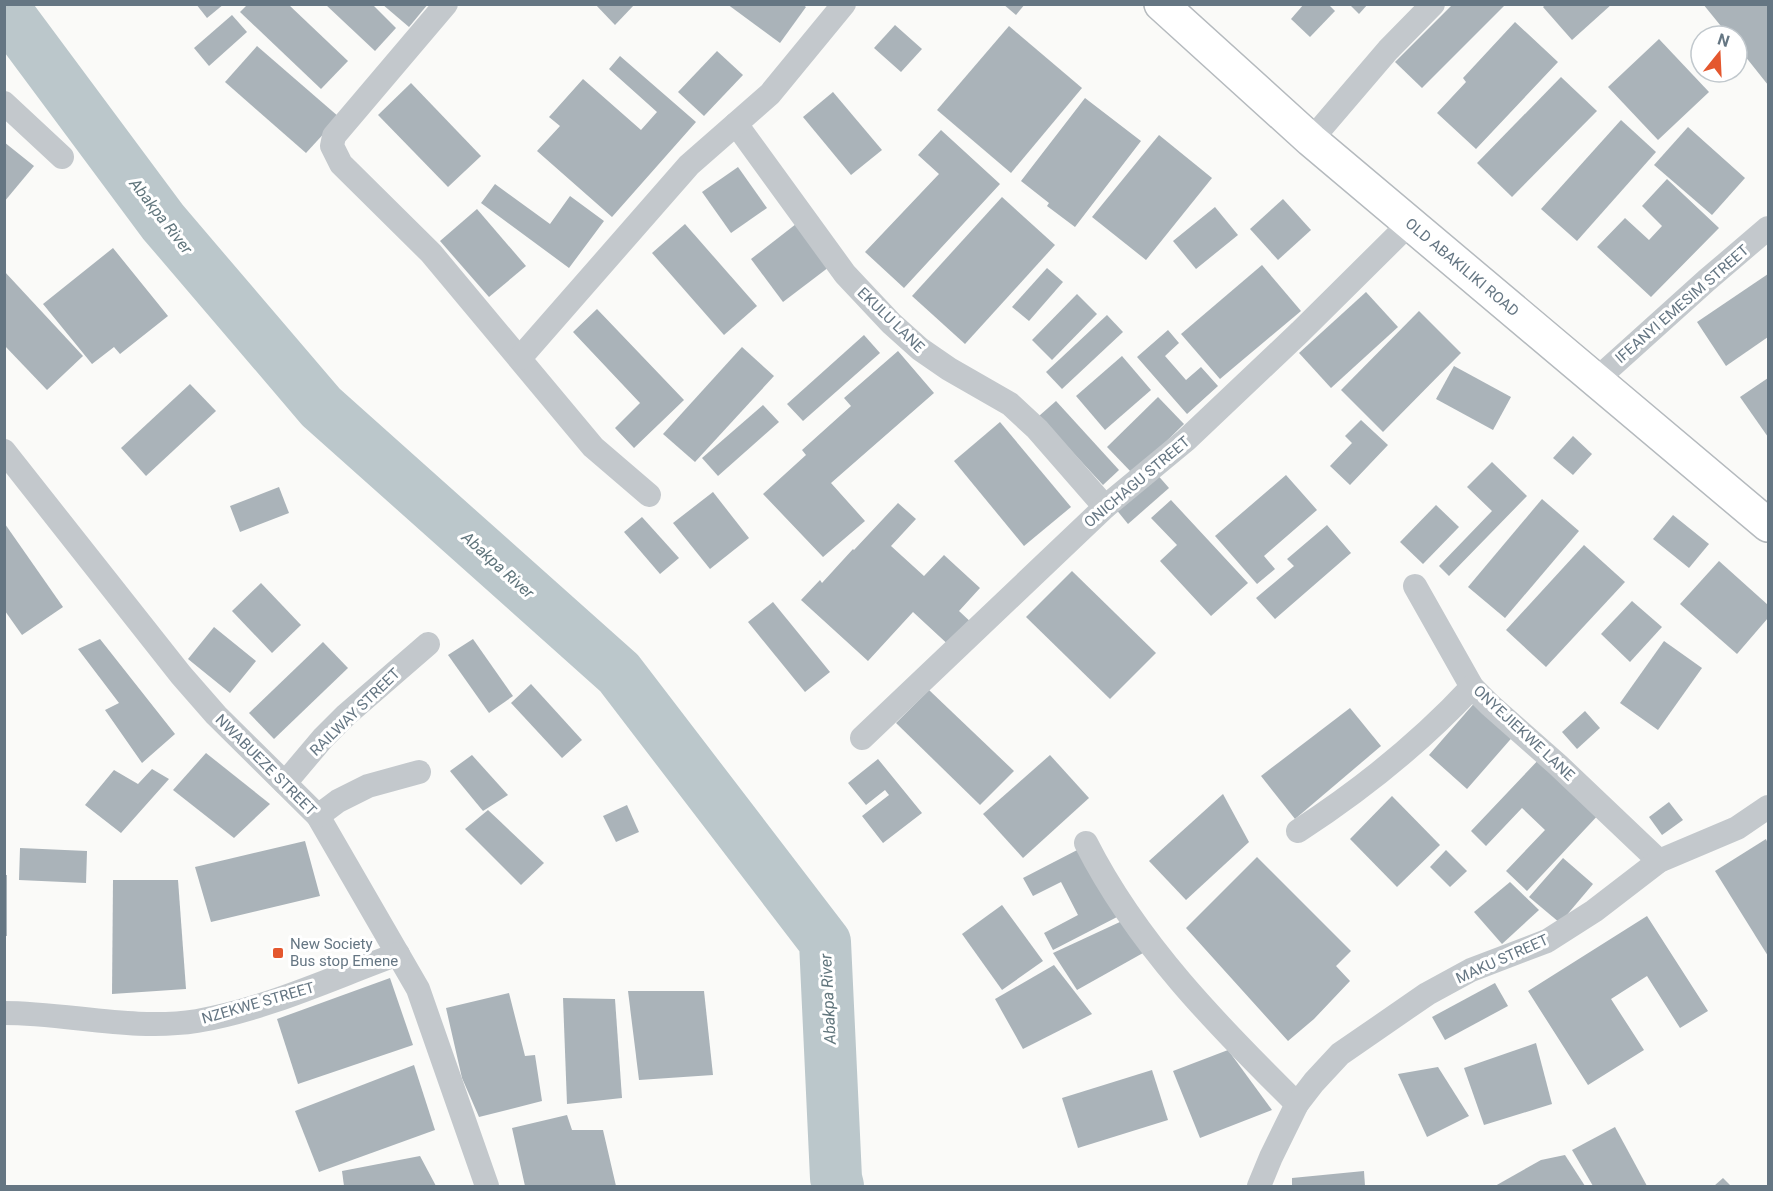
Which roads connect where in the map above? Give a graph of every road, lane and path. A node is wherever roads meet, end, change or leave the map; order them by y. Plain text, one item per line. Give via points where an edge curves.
1 (446, 4) edge
2 (844, 4) edge
3 (1161, 4) edge
4 (1433, 4) edge
5 (4, 103) edge
6 (736, 124) junction
7 (1311, 140) junction
8 (62, 157) dead end
9 (1410, 223) junction
10 (1768, 228) edge
11 (520, 358) junction
12 (1596, 380) junction
13 (4, 451) edge
14 (649, 495) dead end
15 (1105, 507) junction
16 (1768, 525) edge
17 (1415, 586) dead end
18 (428, 644) dead end
19 (1472, 687) junction
20 (862, 738) dead end
21 (419, 772) dead end
22 (285, 783) junction
23 (1768, 807) edge
24 (318, 816) junction
25 (1298, 831) dead end
26 (1086, 843) dead end
27 (1659, 861) junction
28 (398, 954) junction
29 (4, 1013) edge
30 (1297, 1104) junction
31 (487, 1186) edge
32 (1259, 1186) edge

1 - 11 street via 334,136 332,146 341,164 431,253
2 - 6 street via 770,94
3 - 7 main road, OLD ABAKILIKI ROAD
4 - 7 street
5 - 8 street
6 - 11 street via 689,165
6 - 15 street, EKULU LANE via 845,274 891,323 939,362 1010,404
7 - 9 main road, OLD ABAKILIKI ROAD
9 - 12 main road, OLD ABAKILIKI ROAD
9 - 15 street, ONICHAGU STREET via 1186,440
10 - 12 street, IFEANYI EMESIM STREET
11 - 14 street via 593,447
12 - 16 main road, OLD ABAKILIKI ROAD
13 - 22 street, NWABUEZE STREET via 181,675
15 - 20 street, ONICHAGU STREET
17 - 19 street, ONYEJIEKWE LANE
18 - 22 street, RAILWAY STREET via 331,730
19 - 25 street via 1438,723 1345,799
19 - 27 street, ONYEJIEKWE LANE
21 - 24 street via 368,786
22 - 24 street, NWABUEZE STREET
23 - 27 street, MAKU STREET via 1737,828
24 - 28 street, NWABUEZE STREET
26 - 30 street via 1101,872 1168,966 1226,1033
27 - 30 street, MAKU STREET via 1547,941 1471,970 1427,994 1340,1054
28 - 29 street, NZEKWE STREET via 317,986 196,1021 141,1024
28 - 31 street, NWABUEZE STREET via 418,989
30 - 32 street, MAKU STREET

